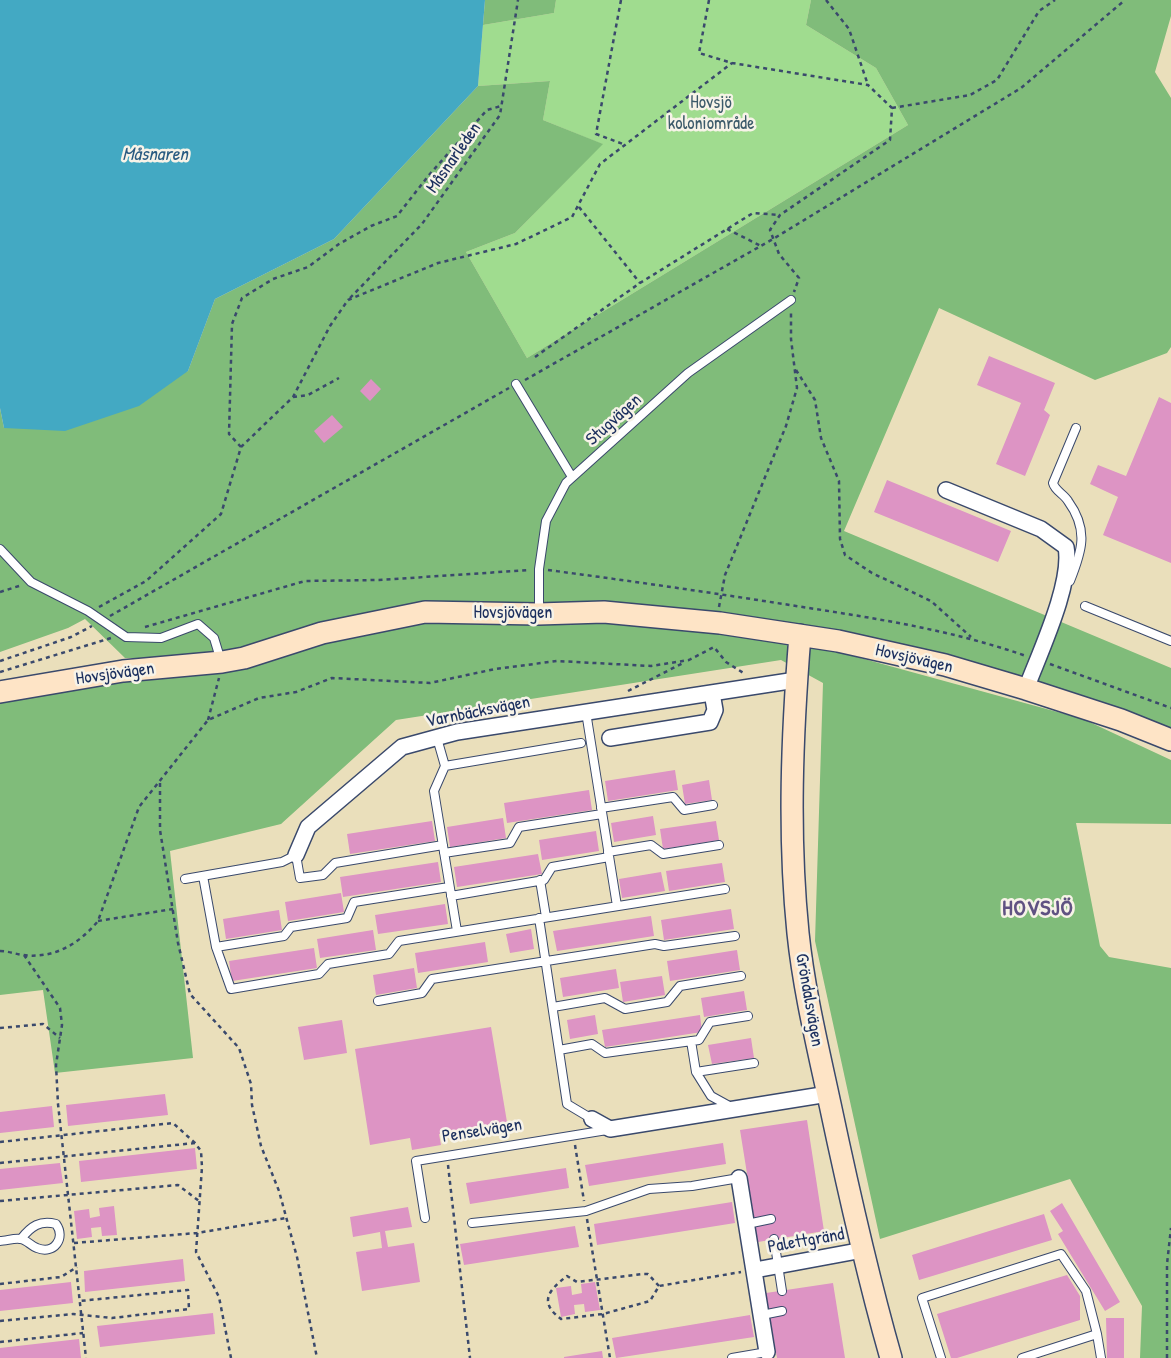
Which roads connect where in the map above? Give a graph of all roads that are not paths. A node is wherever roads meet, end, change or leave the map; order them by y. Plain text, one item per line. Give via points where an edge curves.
1 (791, 300) road end
2 (516, 384) road end
3 (1076, 428) dead end
4 (572, 477) junction
5 (946, 490) dead end
6 (0, 549) edge
7 (1058, 603) junction
8 (1084, 606) dead end
9 (538, 614) junction
10 (800, 635) junction
11 (1171, 640) edge
12 (222, 662) junction
13 (796, 680) junction
14 (1026, 689) junction
15 (0, 692) edge
16 (712, 693) junction
17 (586, 712) junction
18 (437, 738) junction
19 (610, 738) dead end
20 (1171, 740) edge
21 (581, 743) dead end
22 (445, 766) junction
23 (713, 805) dead end
24 (602, 811) junction
25 (719, 845) dead end
26 (443, 849) junction
27 (296, 855) junction
28 (609, 855) junction
29 (203, 876) junction
30 (185, 879) dead end
31 (540, 880) junction
32 (449, 887) junction
33 (725, 889) dead end
34 (451, 896) junction
35 (617, 906) junction
36 (543, 917) junction
37 (456, 931) junction
38 (735, 936) dead end
39 (216, 947) junction
40 (546, 961) junction
41 (741, 976) dead end
42 (378, 1001) dead end
43 (553, 1007) junction
44 (748, 1016) dead end
45 (691, 1041) junction
46 (559, 1050) junction
47 (754, 1063) dead end
48 (696, 1072) junction
49 (828, 1094) junction
50 (735, 1109) junction
51 (592, 1119) joint
52 (610, 1129) junction
53 (739, 1178) joint
54 (425, 1218) dead end
55 (771, 1219) dead end
56 (472, 1223) dead end
57 (747, 1224) junction
58 (21, 1239) junction
59 (774, 1239) dead end
60 (0, 1241) edge
61 (863, 1250) junction
62 (778, 1265) junction
63 (755, 1270) junction
64 (782, 1290) dead end
65 (782, 1311) dead end
66 (762, 1315) junction
67 (1097, 1334) junction
68 (767, 1352) joint
69 (732, 1358) edge
70 (890, 1358) edge
71 (941, 1358) edge
72 (1022, 1358) edge
73 (1101, 1358) edge

1 - 4 lane, Stugvägen via 688,373
2 - 4 lane
3 - 7 lane via 1053,483 1079,518 1082,543 1076,566
4 - 9 lane, Stugvägen via 546,521 539,569
5 - 7 street via 1041,529 1066,547 1066,569
6 - 12 lane via 31,582 88,611 126,637 161,638 198,624 214,638
7 - 14 street
8 - 11 lane
9 - 10 street, Hovsjövägen via 604,612 720,623
9 - 12 street, Hovsjövägen via 425,612 322,633
10 - 13 street, Gröndalsvägen
10 - 14 street, Hovsjövägen via 945,665
12 - 15 street, Hovsjövägen via 123,671
13 - 16 street, Varnbäcksvägen
13 - 49 street, Gröndalsvägen via 790,782 795,894 805,987
14 - 20 street, Hovsjövägen via 1122,720
16 - 17 street, Varnbäcksvägen
16 - 19 street via 715,710 710,722
17 - 18 street, Varnbäcksvägen
17 - 24 lane
18 - 22 lane
18 - 27 street, Varnbäcksvägen via 402,747 308,827
21 - 22 lane
22 - 26 lane via 434,791
23 - 24 lane via 684,810 673,797
24 - 26 lane via 519,827 510,843
24 - 28 lane
25 - 28 lane via 663,854 650,845
26 - 27 lane via 335,863 324,875 300,878
26 - 32 lane
27 - 29 lane via 282,862
28 - 31 lane via 552,866 544,880
28 - 35 lane
29 - 30 lane
29 - 39 lane
31 - 34 lane
31 - 36 lane
32 - 34 lane
32 - 39 lane via 354,902 347,918 291,927 284,936
33 - 35 lane
34 - 37 lane
35 - 36 lane
36 - 37 lane
36 - 40 lane
37 - 39 lane via 399,941 389,954 328,964 319,974 231,989
38 - 40 lane via 664,946 655,944
40 - 42 lane via 432,979 422,993
40 - 43 lane
41 - 43 lane via 680,986 667,1002 633,1008 625,1009 605,998
43 - 46 lane
44 - 45 lane via 710,1022 699,1040
45 - 46 lane via 605,1053 592,1044
45 - 48 lane
46 - 51 lane via 567,1104
47 - 48 lane
48 - 50 lane via 711,1096
49 - 50 street, Penselvägen
49 - 61 street, Gröndalsvägen
50 - 52 street, Penselvägen
51 - 52 street
52 - 54 lane, Penselvägen via 416,1161
53 - 56 lane via 648,1189 586,1211
53 - 57 street
55 - 57 lane
57 - 63 street
58 - 58 lane via 34,1225 48,1222 59,1228 58,1244 52,1248 38,1249
58 - 60 lane
59 - 62 lane
61 - 62 street, Palettgränd
61 - 70 street, Gröndalsvägen
62 - 63 street, Palettgränd
62 - 64 lane
63 - 66 street
65 - 66 lane
66 - 68 street
67 - 71 lane via 1086,1290 1061,1254 922,1298
67 - 72 lane
67 - 73 lane
68 - 69 lane

